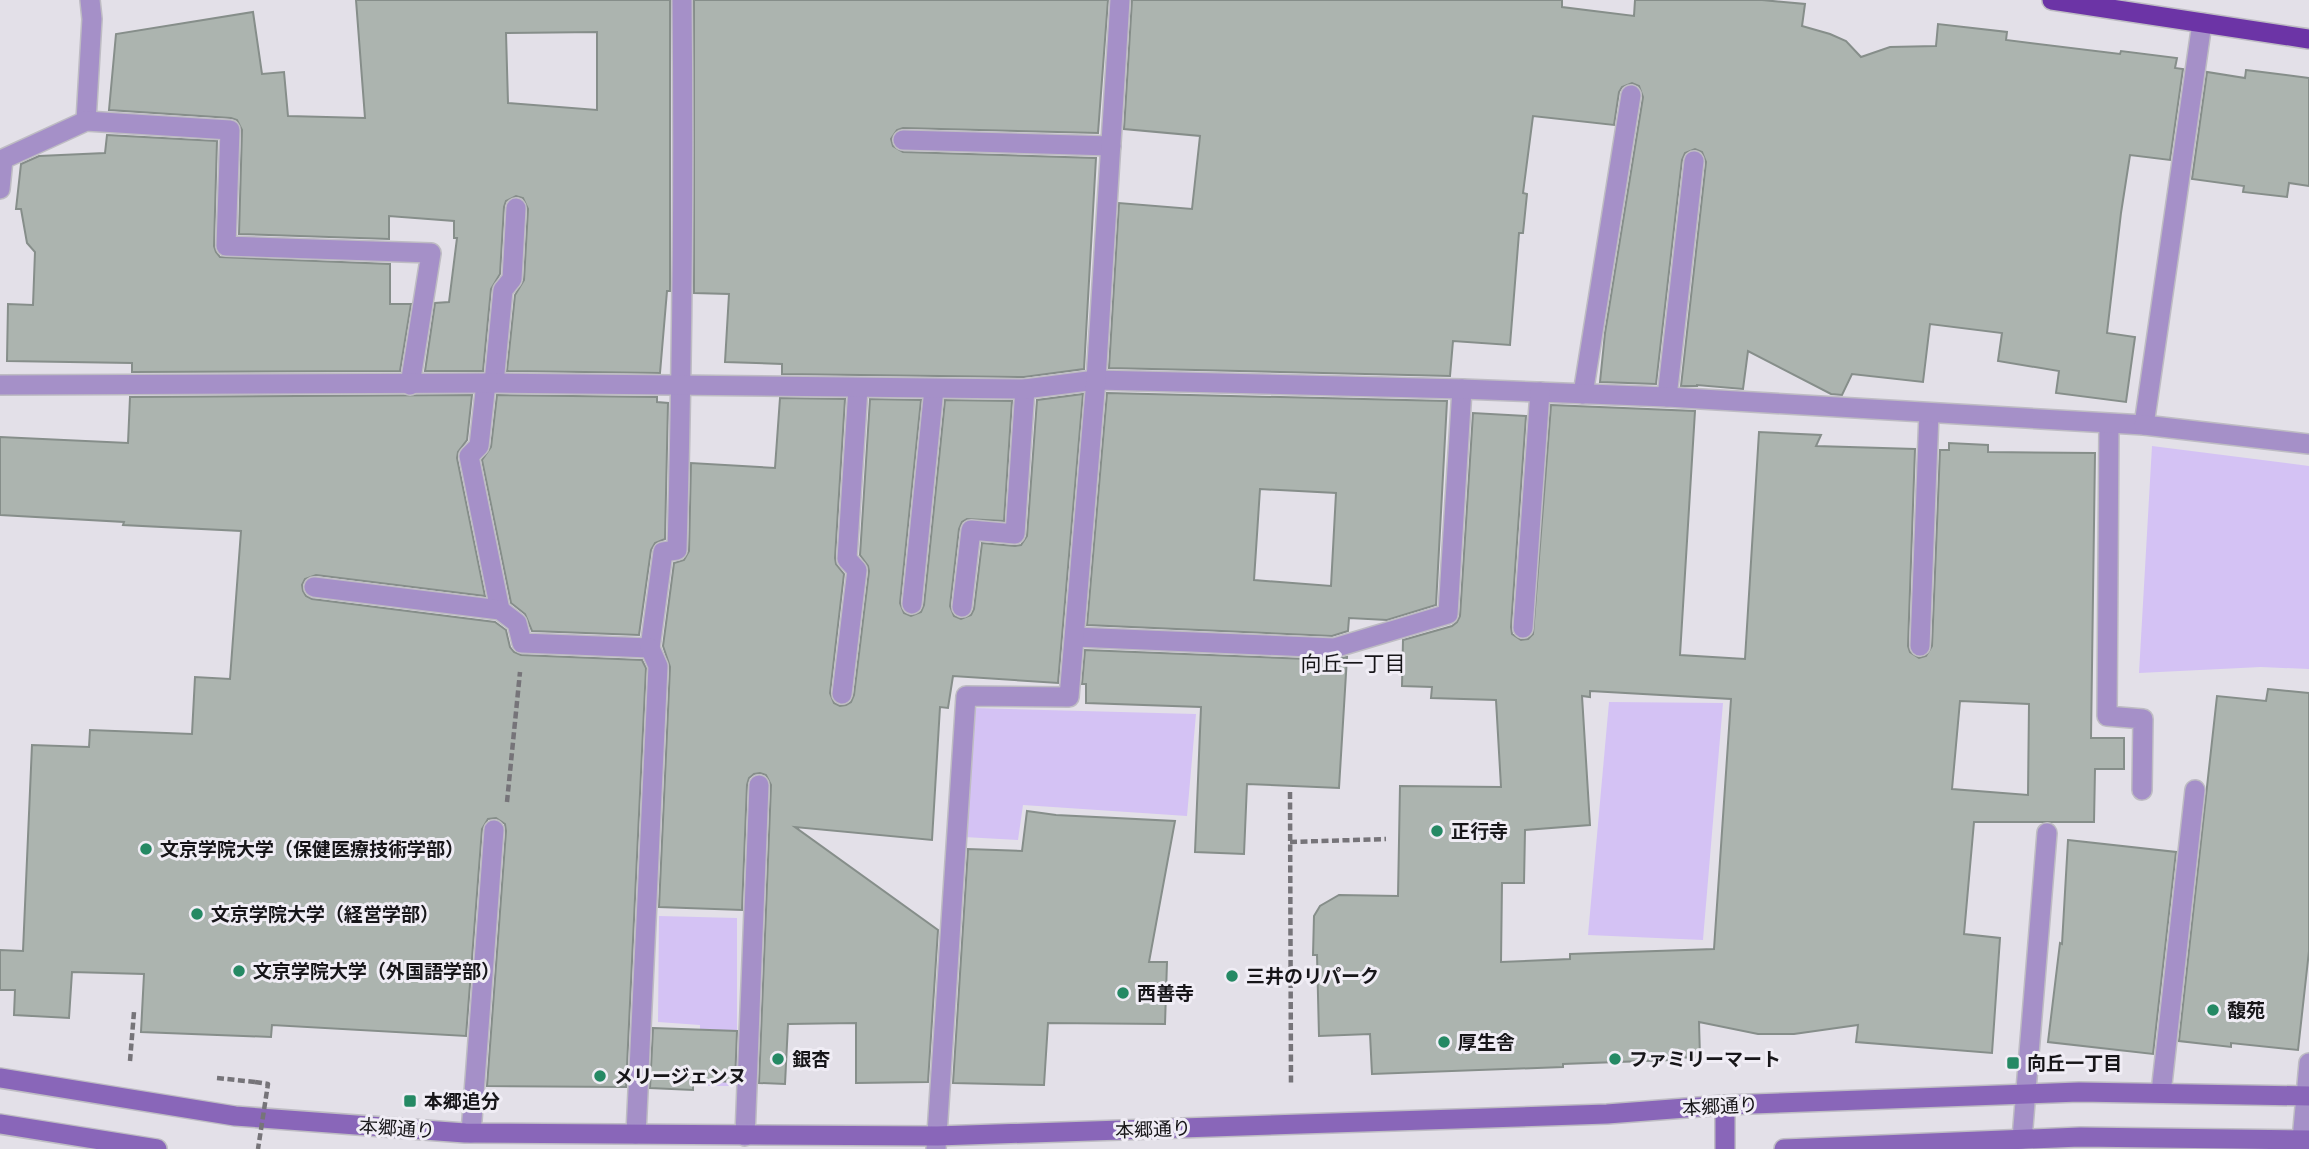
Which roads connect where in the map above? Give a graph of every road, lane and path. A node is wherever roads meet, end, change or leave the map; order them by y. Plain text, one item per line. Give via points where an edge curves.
1 (90, 0) edge
2 (682, 0) edge
3 (1120, 0) edge
4 (2052, 0) edge
5 (2202, 23) junction
6 (2309, 39) edge
7 (1631, 95) dead end
8 (86, 121) junction
9 (902, 140) dead end
10 (1111, 146) junction
11 (1694, 161) dead end
12 (0, 189) edge
13 (516, 208) dead end
14 (1096, 380) junction
15 (490, 383) junction
16 (0, 385) edge
17 (410, 385) junction
18 (682, 385) junction
19 (858, 388) junction
20 (934, 388) junction
21 (1025, 389) junction
22 (1462, 389) junction
23 (1540, 392) junction
24 (1583, 394) junction
25 (1667, 397) junction
26 (1929, 413) junction
27 (2109, 424) junction
28 (2144, 425) junction
29 (2309, 444) edge
30 (314, 587) dead end
31 (912, 604) dead end
32 (962, 607) dead end
33 (500, 610) junction
34 (1523, 628) dead end
35 (1075, 637) junction
36 (522, 643) junction
37 (1920, 646) dead end
38 (650, 648) junction
39 (842, 694) dead end
40 (759, 785) dead end
41 (2142, 790) dead end
42 (2195, 790) dead end
43 (1290, 792) dead end
44 (494, 830) joint
45 (2047, 833) dead end
46 (1386, 839) dead end
47 (1290, 842) junction
48 (134, 1012) dead end
49 (130, 1061) dead end
50 (2309, 1063) edge
51 (0, 1078) edge
52 (217, 1078) dead end
53 (1291, 1086) dead end
54 (2161, 1093) junction
55 (2026, 1094) junction
56 (2307, 1096) edge
57 (1725, 1105) junction
58 (0, 1124) edge
59 (471, 1133) junction
60 (636, 1135) junction
61 (745, 1136) junction
62 (2022, 1139) junction
63 (2305, 1140) edge
64 (936, 1143) edge
65 (157, 1149) edge
66 (258, 1149) edge
67 (1725, 1149) edge
68 (1784, 1149) edge

1 - 8 street
2 - 18 street
3 - 10 street
4 - 5 highway
5 - 6 highway
5 - 28 street
7 - 24 street
8 - 12 street via 3,159
8 - 17 street via 230,130 226,246 431,253
9 - 10 street
10 - 14 street
11 - 25 street
13 - 15 street via 512,279 503,290
14 - 21 street
14 - 22 street
14 - 35 street
15 - 17 street
15 - 18 street
15 - 33 street via 479,446 469,456
16 - 17 street
18 - 19 street
18 - 38 street via 677,550 663,552
19 - 20 street
19 - 39 street via 847,559 858,570
20 - 21 street
20 - 31 street
21 - 32 street via 1015,534 971,530
22 - 23 street
22 - 35 street via 1448,614 1334,648
23 - 24 street
23 - 34 street
24 - 25 street
25 - 26 street
26 - 27 street
26 - 37 street
27 - 28 street
27 - 41 street via 2107,716 2143,719
28 - 29 street
30 - 33 street
33 - 36 street via 517,623
35 - 64 street via 1069,697 966,696
36 - 38 street
36 - 44 path via 509,800
38 - 60 street via 658,666
40 - 61 street
42 - 54 street
43 - 47 path
44 - 59 street
45 - 55 street
46 - 47 path
47 - 53 path
48 - 49 path
50 - 56 street
51 - 59 main road, 本郷通り via 235,1116
52 - 66 path, bridge via 268,1084
54 - 55 main road, 本郷通り
54 - 56 main road, 本郷通り
55 - 57 main road, 本郷通り
55 - 62 street
56 - 63 street
57 - 64 main road, 本郷通り
57 - 67 main road
58 - 65 main road
59 - 60 main road, 本郷通り
60 - 61 main road, 本郷通り
61 - 64 main road, 本郷通り
62 - 63 main road
62 - 68 main road

